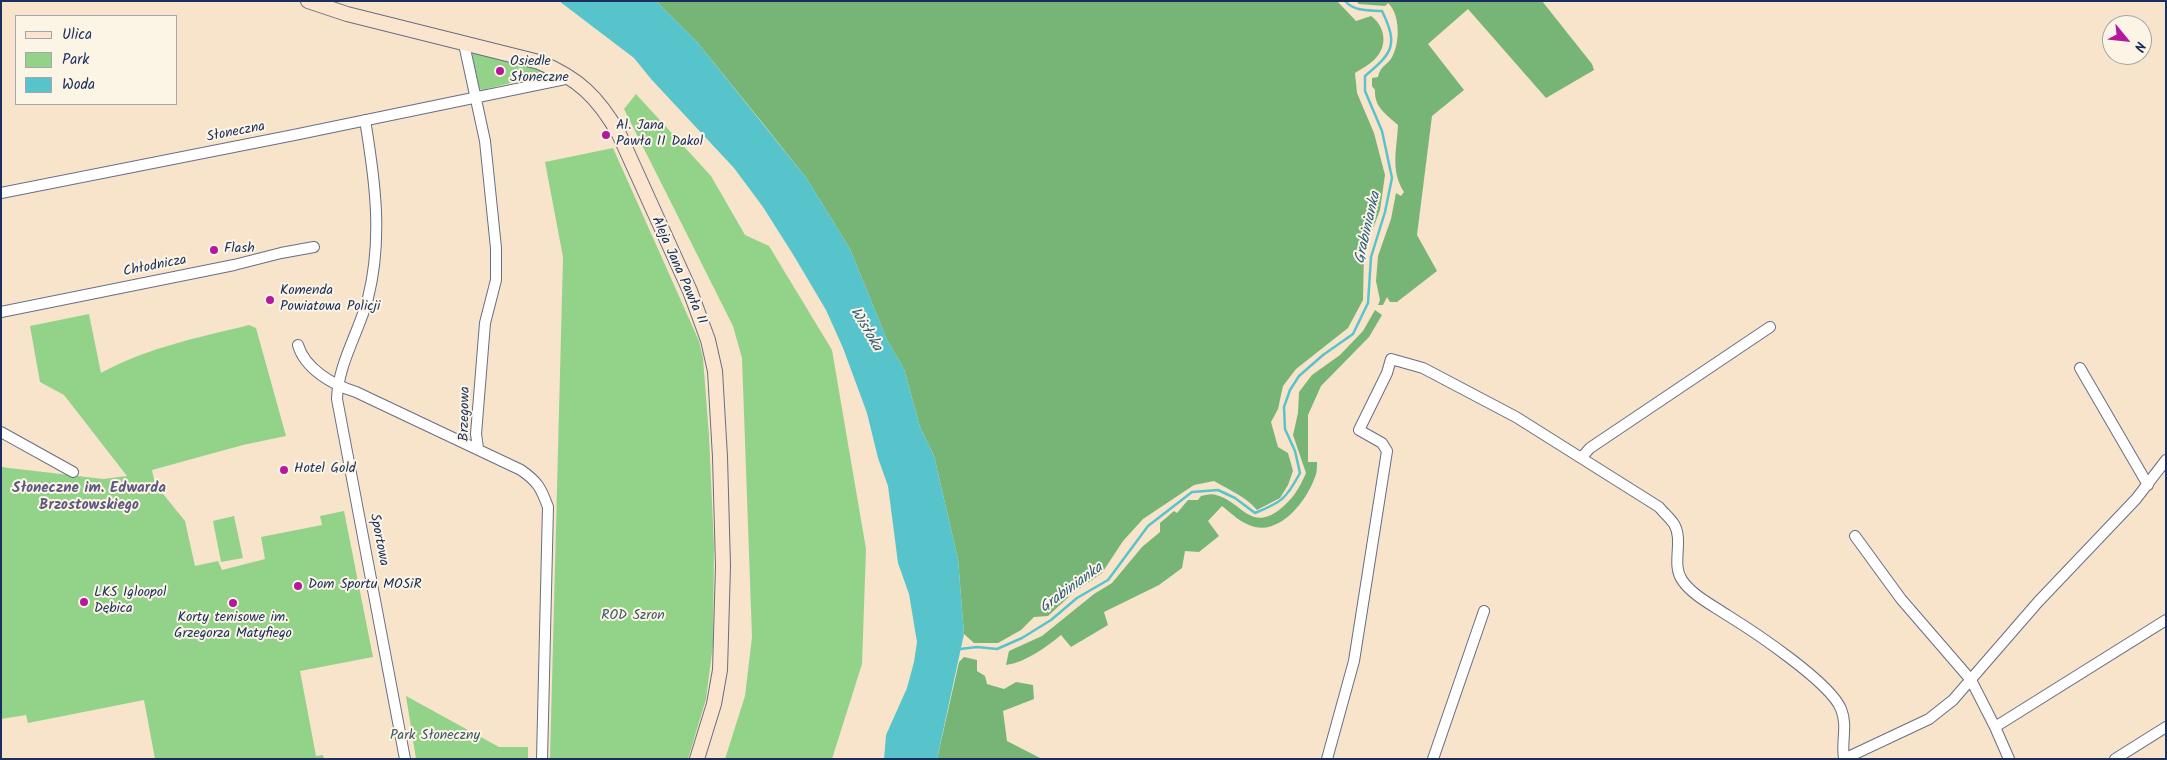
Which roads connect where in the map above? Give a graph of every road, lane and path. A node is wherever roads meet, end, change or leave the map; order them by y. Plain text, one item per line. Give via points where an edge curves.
1 (308, 1) edge
2 (464, 44) junction
3 (570, 78) junction
4 (475, 98) junction
5 (365, 120) junction
6 (1, 193) edge
7 (314, 248) dead end
8 (1, 312) edge
9 (1770, 326) dead end
10 (298, 345) dead end
11 (2080, 368) dead end
12 (337, 386) junction
13 (1, 432) edge
14 (478, 448) junction
15 (1582, 457) junction
16 (2166, 460) edge
17 (73, 472) dead end
18 (2148, 485) junction
19 (1855, 536) dead end
20 (1484, 611) dead end
21 (2166, 620) edge
22 (1971, 680) junction
23 (1995, 727) junction
24 (2166, 727) edge
25 (405, 759) edge
26 (542, 759) edge
27 (697, 759) edge
28 (1327, 759) edge
29 (1433, 759) edge
30 (1844, 759) edge
31 (2009, 759) edge
32 (2115, 759) edge

1 - 2 street, Aleja Jana Pawła II
2 - 3 street, Aleja Jana Pawła II via 539,62
2 - 4 street
3 - 4 street, Słoneczna
3 - 27 street, Aleja Jana Pawła II via 582,85 604,108 619,134 690,291 708,340 714,371 723,566 720,670 714,704
4 - 5 street, Słoneczna
4 - 14 street, Brzegowa via 485,141 496,248 496,280 485,323 476,434
5 - 6 street, Słoneczna
5 - 12 street, Sportowa via 376,189 377,245 368,298
7 - 8 street, Chłodnicza
9 - 15 street via 1590,448
10 - 12 street via 311,367
11 - 18 street
12 - 14 street
12 - 25 street, Sportowa
13 - 17 street
14 - 26 street, Brzegowa via 535,480 548,507
15 - 28 street via 1516,417 1423,368 1391,359 1359,430 1382,443 1387,451 1354,661
15 - 30 street via 1658,507 1674,524 1679,540 1677,565 1681,579 1706,602 1765,639 1821,684 1841,708 1846,727
16 - 18 street
18 - 22 street via 2038,602
19 - 22 street via 1901,599
20 - 29 street
21 - 23 street
22 - 23 street
22 - 30 street via 1954,700 1929,719
23 - 31 street
24 - 32 street

